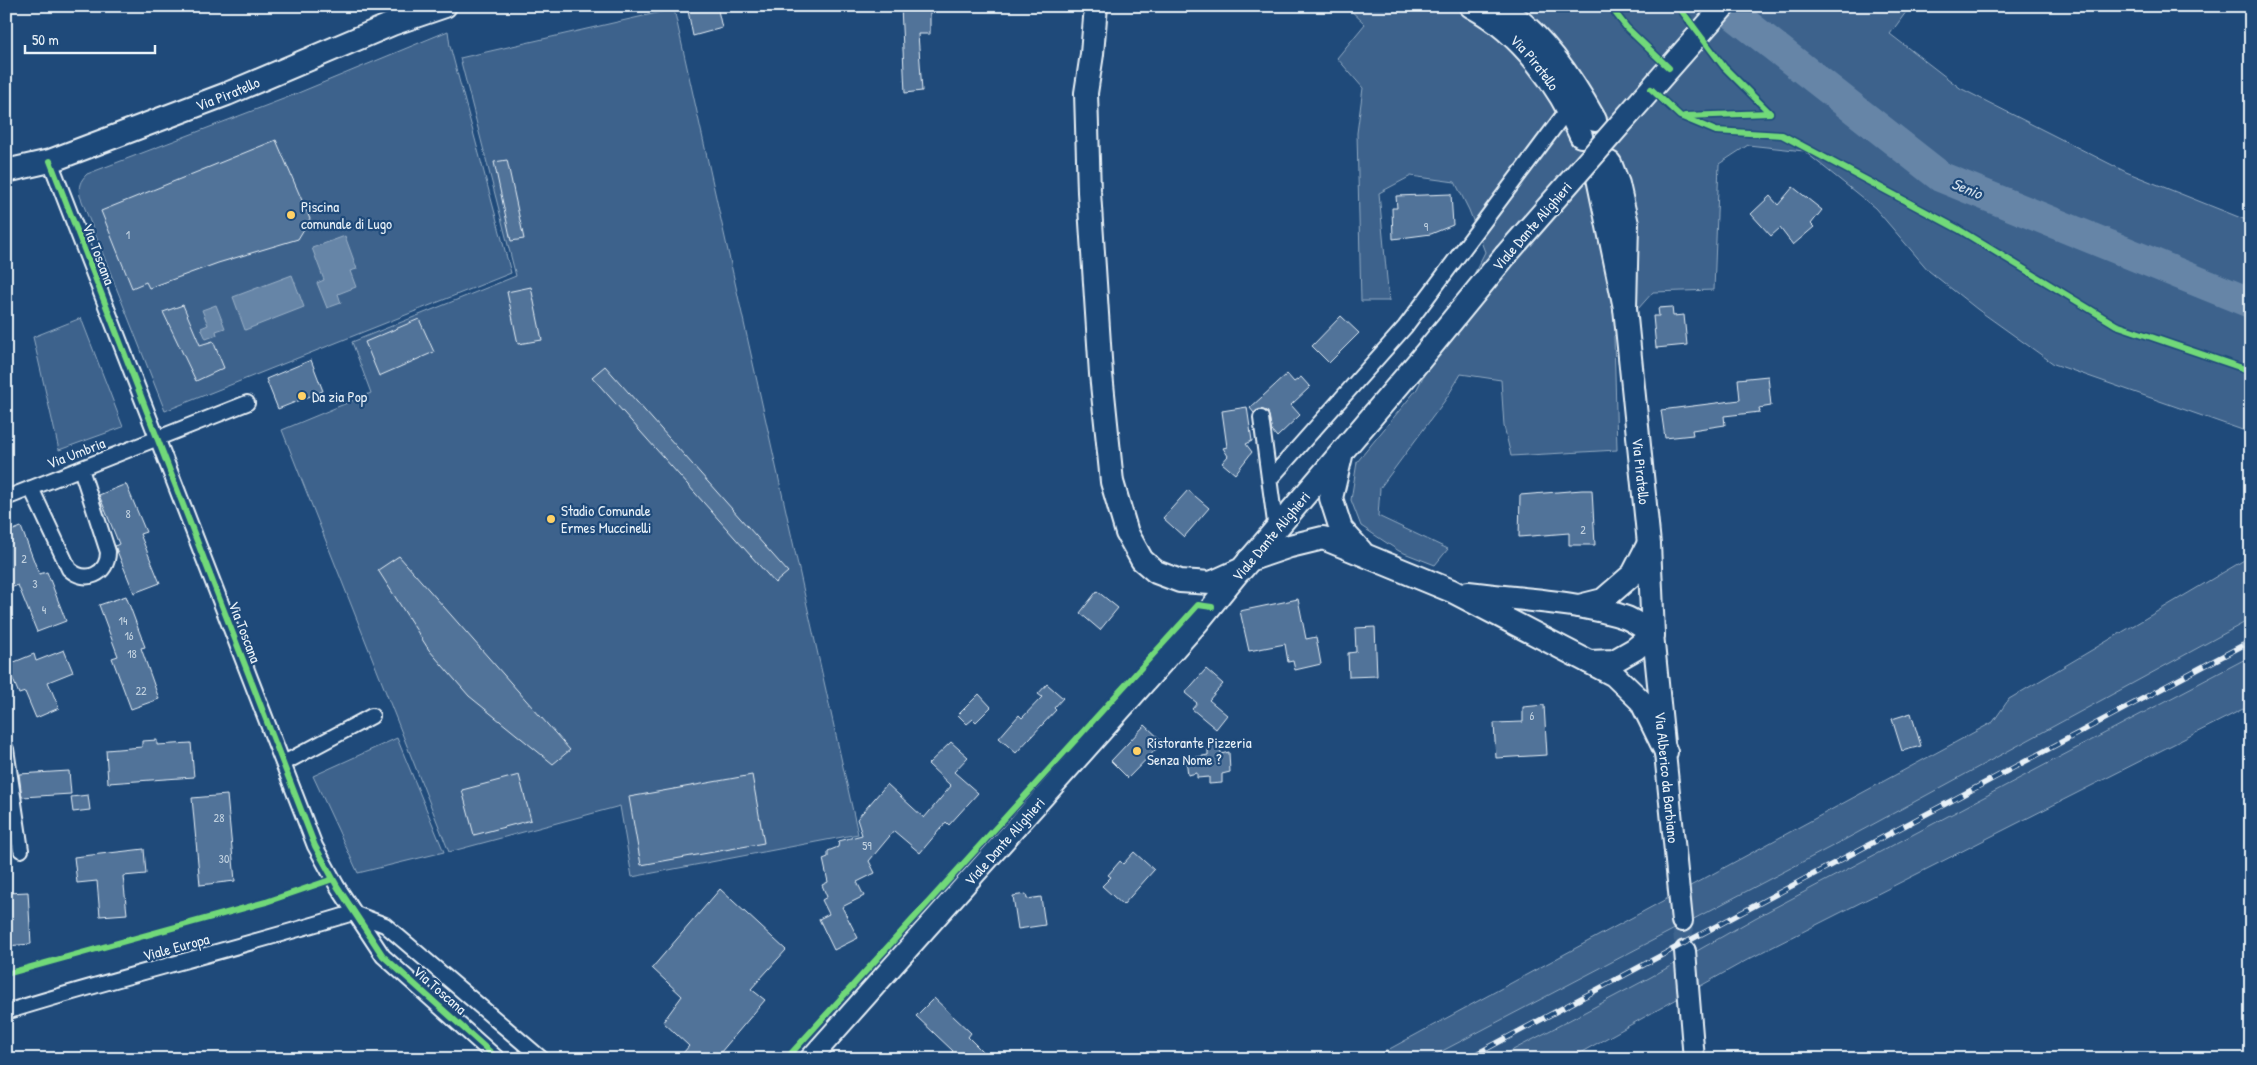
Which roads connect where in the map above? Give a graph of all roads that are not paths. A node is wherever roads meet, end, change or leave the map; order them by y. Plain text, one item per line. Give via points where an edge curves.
1 (445, 6) edge
2 (1096, 6) edge
3 (1112, 6) edge
4 (1471, 6) edge
5 (1500, 6) edge
6 (1724, 6) edge
7 (1092, 54) junction
8 (1568, 109) junction
9 (50, 161) junction
10 (6, 171) edge
11 (1604, 171) dead end
12 (247, 403) dead end
13 (1261, 418) dead end
14 (157, 439) junction
15 (1342, 452) junction
16 (81, 469) junction
17 (1270, 479) junction
18 (30, 488) junction
19 (6, 498) edge
20 (1276, 530) junction
21 (1649, 544) junction
22 (1363, 553) junction
23 (1245, 565) junction
24 (1452, 591) junction
25 (1576, 607) junction
26 (1653, 634) junction
27 (1589, 662) junction
28 (372, 716) dead end
29 (6, 749) edge
30 (1666, 752) junction
31 (284, 763) junction
32 (21, 850) dead end
33 (353, 913) junction
34 (1682, 921) tunnel mouth
35 (1685, 951) tunnel mouth
36 (6, 1012) edge
37 (498, 1059) edge
38 (542, 1059) edge
39 (810, 1059) edge
40 (1694, 1059) edge

1 - 9 main road, Via Piratello via 392,24 227,94
2 - 7 main road
3 - 7 main road
4 - 8 main road, Via Piratello via 1512,36 1551,81
5 - 8 main road, Via Piratello via 1512,14 1566,72 1588,128
6 - 15 main road, Viale Dante Alighieri, bridge via 1505,256
7 - 23 main road via 1086,93 1101,374 1112,482 1127,534 1142,560 1156,572 1180,581 1211,583
8 - 17 street via 1405,327
9 - 10 main road, Via Piratello
9 - 14 street, Via Toscana
11 - 21 main road, Via Piratello via 1625,308
12 - 14 street, Via Umbria
13 - 17 street
14 - 16 street, Via Umbria
14 - 31 street, Via Toscana
15 - 20 main road, Viale Dante Alighieri
15 - 22 main road via 1331,498 1341,529
16 - 18 street, Via Umbria
16 - 18 street via 108,552 105,566 95,575 81,577 69,569
17 - 20 street
18 - 19 street, Via Umbria
20 - 23 main road, Viale Dante Alighieri
21 - 25 main road via 1626,581 1603,600
21 - 26 main road, Via Piratello
22 - 23 main road via 1323,538 1290,546
22 - 24 main road
23 - 39 street, Viale Dante Alighieri via 1199,622
24 - 25 main road
24 - 27 main road
25 - 26 main road via 1628,619
26 - 27 main road via 1636,649 1614,660
26 - 30 street, Via Alberico da Barbiano
27 - 30 main road via 1614,675 1641,701
28 - 31 street
29 - 32 street
30 - 34 street, Via Alberico da Barbiano
31 - 33 street, Via Toscana via 315,846
33 - 36 street, Viale Europa
33 - 37 street, Via Toscana via 383,956
33 - 38 street, Via Toscana via 386,925
35 - 40 street

